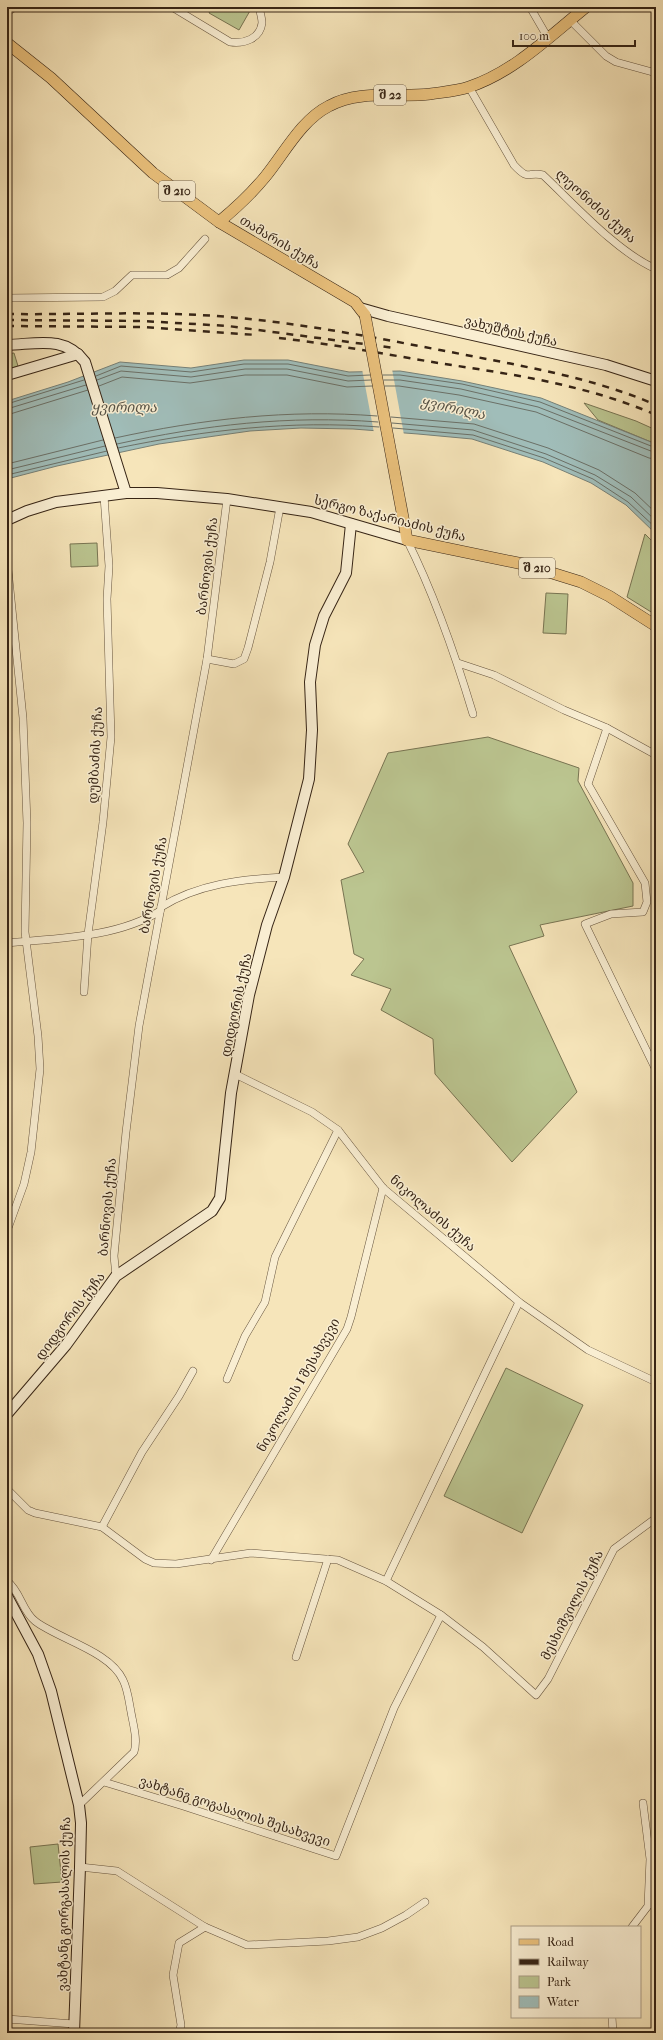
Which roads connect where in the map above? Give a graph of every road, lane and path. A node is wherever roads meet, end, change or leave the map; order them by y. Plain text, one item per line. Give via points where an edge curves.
1 (15, 7) edge
2 (172, 7) edge
3 (259, 7) edge
4 (530, 7) edge
5 (586, 7) edge
6 (7, 12) edge
7 (570, 20) junction
8 (548, 38) junction
9 (7, 43) edge
10 (656, 73) edge
11 (469, 87) junction
12 (219, 222) junction
13 (205, 239) dead end
14 (656, 269) edge
15 (7, 298) edge
16 (363, 311) junction
17 (7, 345) edge
18 (82, 358) junction
19 (7, 375) edge
20 (656, 381) edge
21 (126, 493) junction
22 (104, 496) junction
23 (227, 499) junction
24 (280, 506) junction
25 (7, 520) edge
26 (351, 524) junction
27 (407, 540) junction
28 (7, 560) edge
29 (656, 626) edge
30 (207, 659) junction
31 (458, 663) junction
32 (473, 714) dead end
33 (607, 728) junction
34 (656, 755) edge
35 (284, 877) junction
36 (161, 909) junction
37 (88, 934) junction
38 (26, 941) junction
39 (7, 943) edge
40 (84, 992) dead end
41 (656, 1070) edge
42 (235, 1074) junction
43 (338, 1130) junction
44 (383, 1188) junction
45 (7, 1232) edge
46 (116, 1276) junction
47 (519, 1302) junction
48 (193, 1371) dead end
49 (227, 1379) dead end
50 (656, 1382) edge
51 (7, 1414) edge
52 (7, 1489) edge
53 (656, 1518) edge
54 (102, 1527) junction
55 (328, 1559) junction
56 (211, 1560) junction
57 (7, 1581) edge
58 (386, 1581) junction
59 (7, 1596) edge
60 (441, 1615) junction
61 (296, 1657) dead end
62 (104, 1782) junction
63 (643, 1803) dead end
64 (79, 1805) junction
65 (80, 1867) junction
66 (425, 1902) dead end
67 (633, 1926) edge
68 (205, 1927) junction
69 (612, 2018) edge
70 (7, 2019) edge
71 (74, 2028) edge
72 (179, 2033) edge
73 (613, 2033) edge

1 - 6 street
2 - 3 street via 230,42 241,44 250,41 260,30 262,22
4 - 8 street
5 - 7 main road, შ 22
7 - 8 main road, შ 22
7 - 10 street via 606,56 616,62
8 - 11 main road, შ 22 via 523,58
9 - 12 main road, თამარის ქუჩა / შ 210 via 51,78 153,173
11 - 12 main road, შ 22 via 429,94 376,95 329,106 307,123 264,178
11 - 14 street, ლეონიძის ქუჩა via 521,173 528,176 543,175 610,237 646,265
12 - 16 main road, თამარის ქუჩა / შ 210 via 354,302
13 - 15 street via 179,268 167,275 132,275 115,292 103,297
16 - 20 street, ვახუშტის ქუჩა via 606,365
16 - 27 main road, bridge
17 - 18 street via 57,343 67,346
18 - 19 street
18 - 21 street
21 - 22 street, სერგო ზაქარიაძის ქუჩა
21 - 23 street, სერგო ზაქარიაძის ქუჩა
22 - 25 street, სერგო ზაქარიაძის ქუჩა via 56,502 27,510
22 - 37 street, დუმბაძის ქუჩა via 109,566 107,599 111,737
23 - 24 street, სერგო ზაქარიაძის ქუჩა
23 - 30 street, ბარნოვის ქუჩა
24 - 26 street, სერგო ზაქარიაძის ქუჩა
24 - 30 street via 270,562 244,659 234,664
26 - 27 street, სერგო ზაქარიაძის ქუჩა
26 - 35 street, დიდგორის ქუჩა via 346,573 324,616 315,645 310,682 312,730 309,779
27 - 29 main road, სერგო ზაქარიაძის ქუჩა / შ 210 via 523,564 580,582 609,596
27 - 31 street via 428,581
28 - 38 street via 23,718 27,823
30 - 36 street, ბარნოვის ქუჩა
31 - 32 street
31 - 33 street via 494,675
33 - 34 street
33 - 41 street via 588,784 645,883 647,902 644,912 611,914 585,924
35 - 36 street via 213,885 170,901
35 - 42 street, დიდგორის ქუჩა via 267,925 249,995
36 - 37 street via 149,918 125,928
36 - 46 street, ბარნოვის ქუჩა via 139,1026 114,1256
37 - 38 street
37 - 40 street, დუმბაძის ქუჩა
38 - 39 street
38 - 45 street via 38,1036 39,1075 31,1152 24,1184
42 - 43 street, ნიკოლაძის ქუჩა via 312,1112
42 - 46 street, დიდგორის ქუჩა via 224,1177 217,1205 212,1211
43 - 44 street, ნიკოლაძის ქუჩა
43 - 49 street via 274,1257 264,1302 245,1336
44 - 47 street, ნიკოლაძის ქუჩა
44 - 56 street, ნიკოლაძის I შესახვევი via 352,1318 347,1329
46 - 51 street, დიდგორის ქუჩა via 66,1345
47 - 50 street, ნიკოლაძის ქუჩა via 588,1350
47 - 58 street
48 - 54 street via 142,1452
52 - 54 street via 28,1510 35,1513
53 - 60 street, მესხიშვილის ქუჩა via 614,1549 548,1679 536,1695 483,1647
54 - 56 street via 140,1556 154,1563 176,1564
55 - 56 street via 251,1553
55 - 58 street via 348,1564
55 - 61 street
57 - 62 street via 18,1591 34,1620 93,1653 114,1668 123,1680 132,1716 135,1748 133,1754
58 - 60 street
59 - 64 street, ვახტანგ გორგასალის ქუჩა via 38,1654 51,1691
60 - 62 street, ვახტანგ გოგასალის შესახვევი via 394,1708 336,1856
62 - 64 street
63 - 67 street via 650,1859 648,1906
64 - 65 street, ვახტანგ გორგასალის ქუჩა
65 - 68 street via 109,1869 124,1874
65 - 71 street, ვახტანგ გორგასალის ქუჩა
66 - 68 street via 374,1932 340,1940 247,1945
68 - 72 street via 179,1943 173,1975 181,2025
69 - 73 street
70 - 71 street

